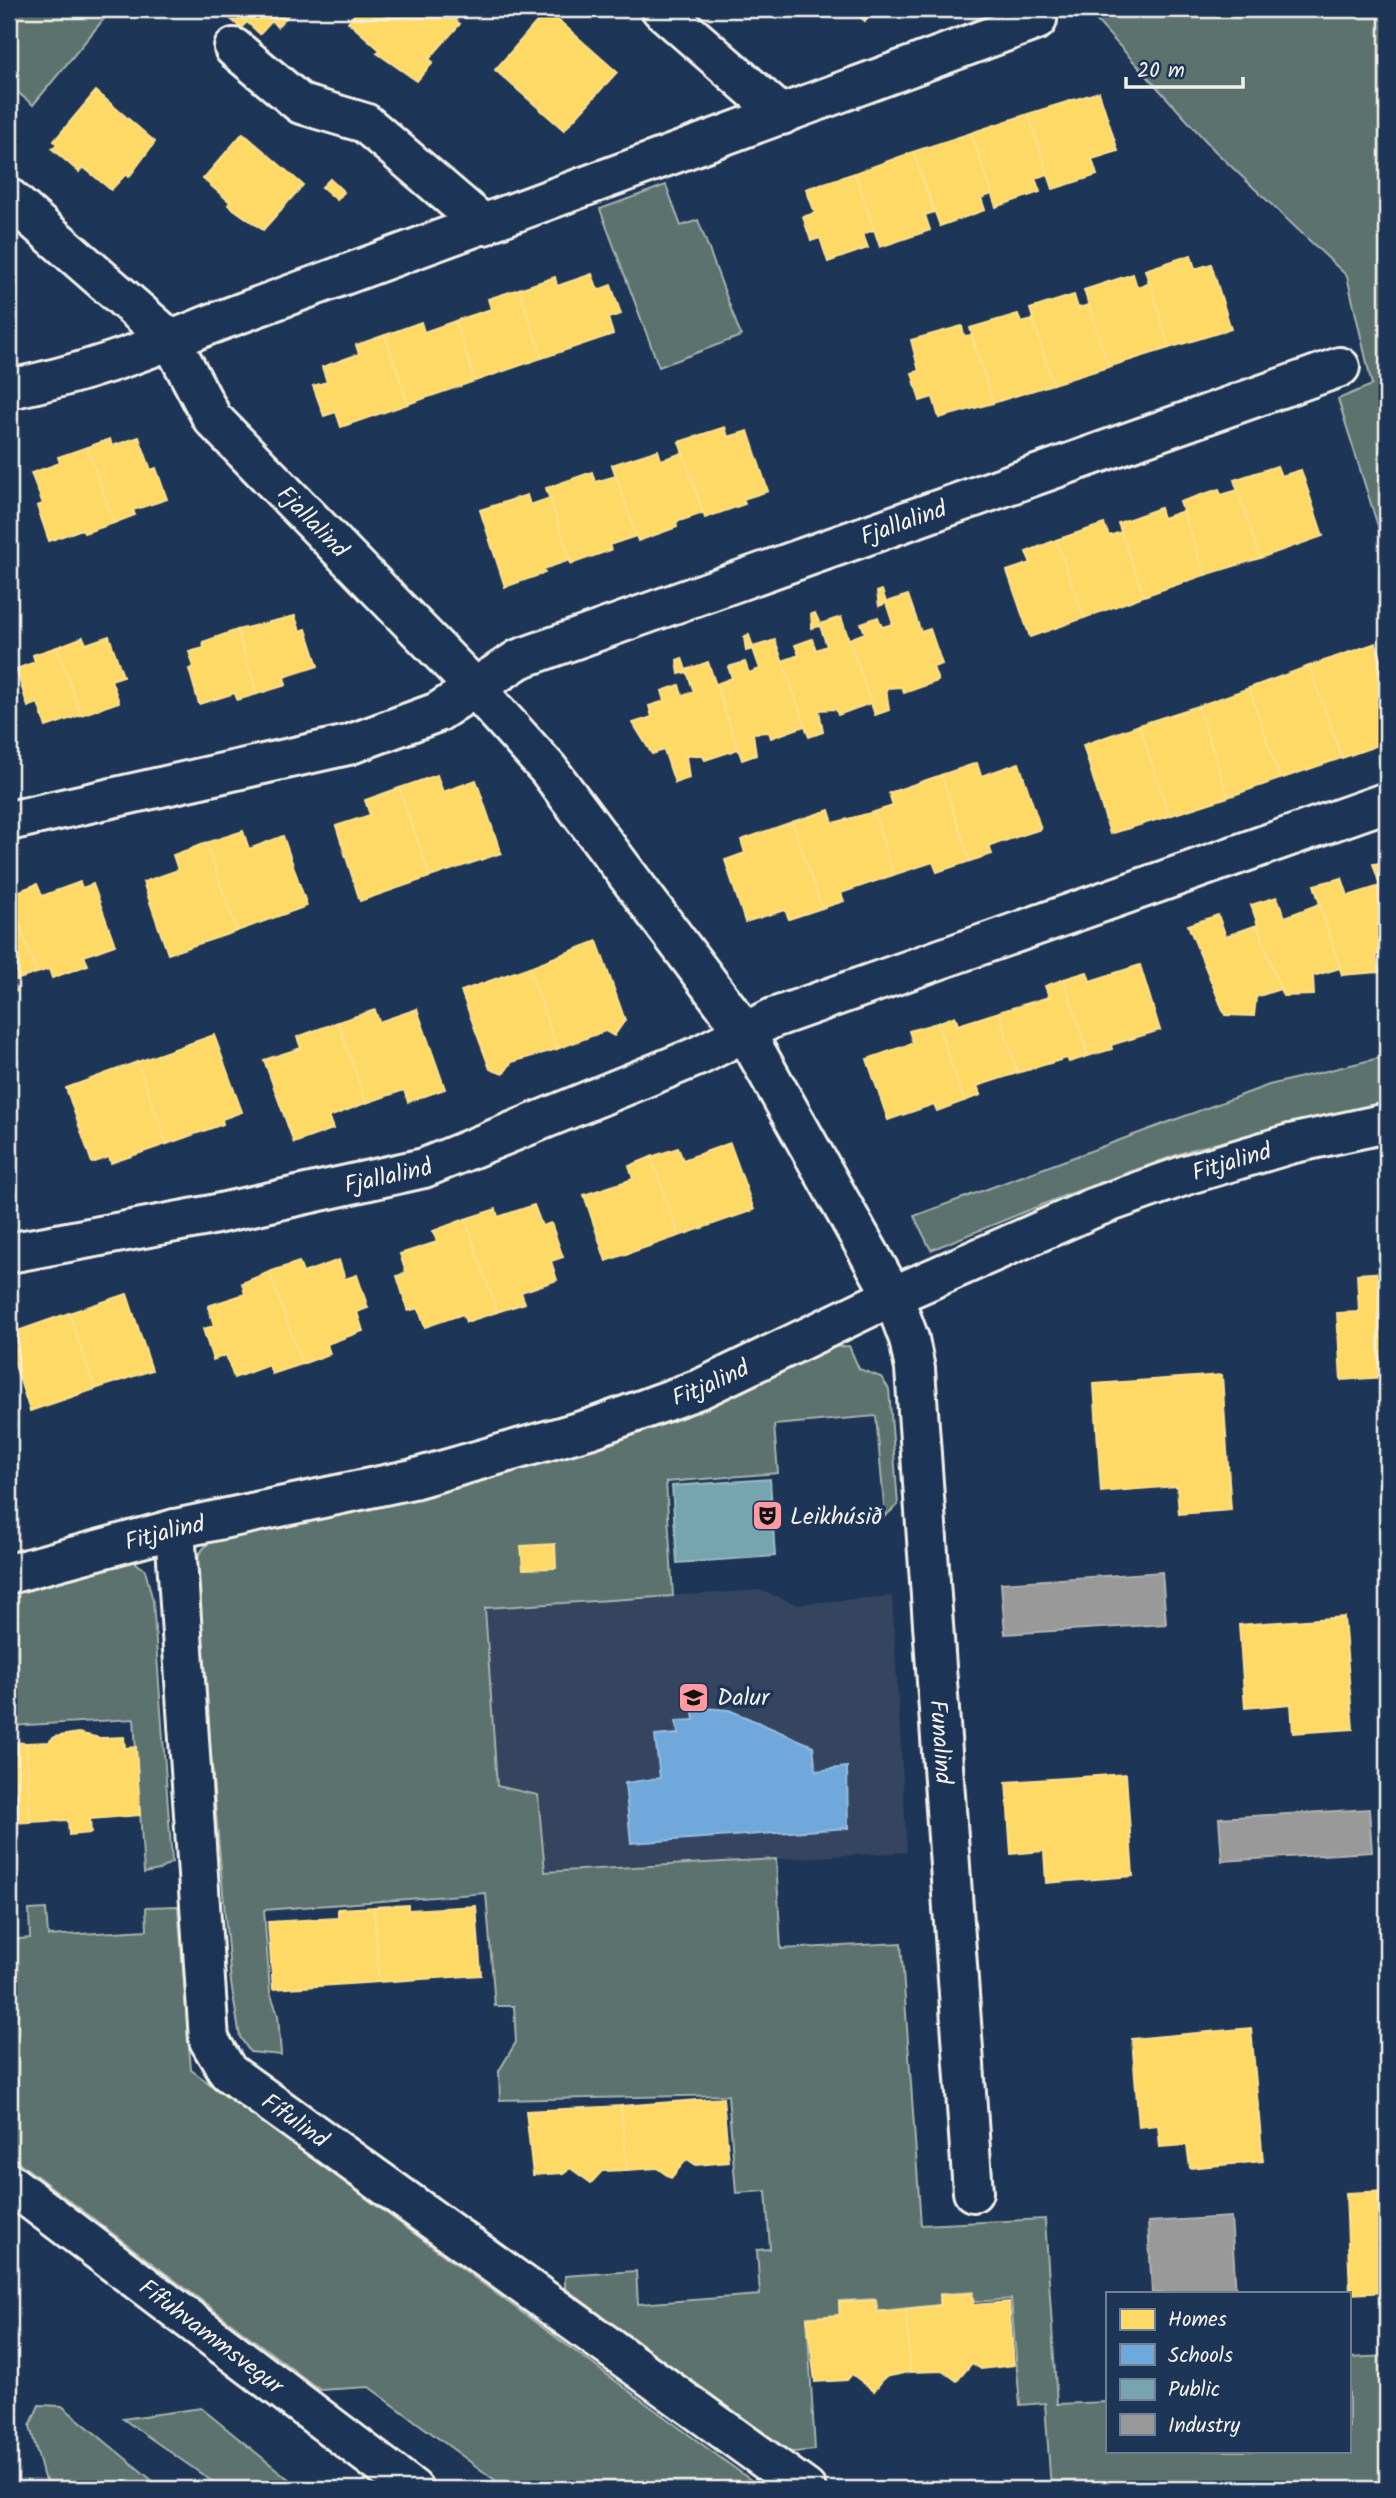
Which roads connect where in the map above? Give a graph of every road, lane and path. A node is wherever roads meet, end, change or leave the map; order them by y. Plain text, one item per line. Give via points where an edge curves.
1 (661, 9) edge
2 (1037, 20) dead end
3 (234, 48) dead end
4 (782, 115) junction
5 (9, 198) edge
6 (484, 225) junction
7 (171, 340) junction
8 (1340, 367) dead end
9 (9, 389) edge
10 (475, 688) junction
11 (1387, 802) edge
12 (9, 821) edge
13 (745, 1032) junction
14 (1387, 1123) edge
15 (9, 1253) edge
16 (893, 1296) junction
17 (176, 1529) junction
18 (9, 1574) edge
19 (9, 2183) edge
20 (973, 2192) dead end
21 (412, 2489) edge
22 (806, 2489) edge

1 - 4 street
2 - 4 street
3 - 6 street via 301,104 365,123
4 - 6 street
5 - 7 street, Fjallalind
6 - 7 street
7 - 9 street via 123,360
7 - 10 street, Fjallalind via 212,418
8 - 10 street, Fjallalind via 519,659
10 - 12 street, Fjallalind via 438,712 348,745
10 - 13 street, Fjallalind via 548,769
11 - 13 street, Fjallalind via 772,1018
13 - 15 street, Fjallalind via 698,1056 424,1168
13 - 16 street, Fjallalind
14 - 16 street, Fitjalind via 1290,1144 1189,1174 1093,1208
16 - 17 street, Fitjalind via 702,1388 592,1427 413,1479
16 - 20 street, Funalind via 915,1369
17 - 18 street, Fitjalind
17 - 22 street, Fífulind via 209,2040 228,2072
19 - 21 street, Fífuhvammsvegur

